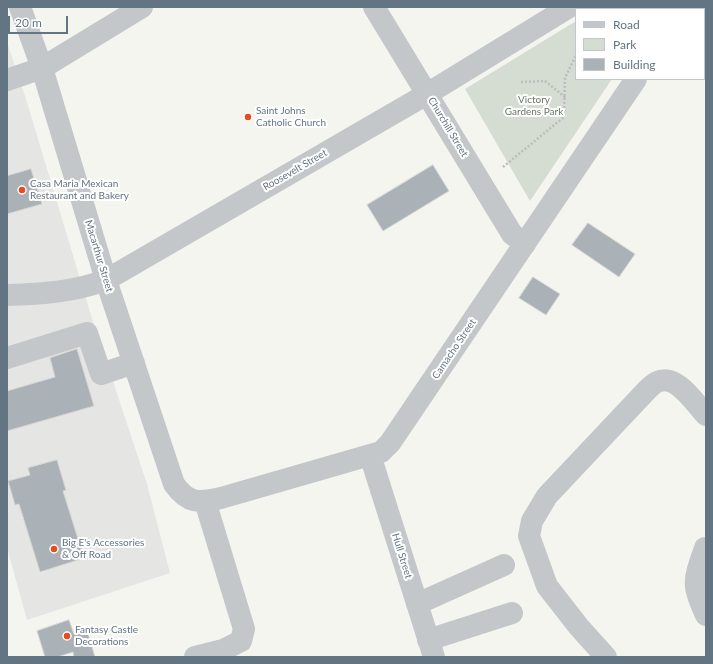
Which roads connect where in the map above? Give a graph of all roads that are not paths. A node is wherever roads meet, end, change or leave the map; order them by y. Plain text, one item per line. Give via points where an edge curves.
1 (20, 7) edge
2 (142, 7) edge
3 (374, 7) edge
4 (569, 7) edge
5 (42, 68) junction
6 (7, 80) edge
7 (635, 80) edge
8 (427, 94) junction
9 (525, 244) junction
10 (106, 280) junction
11 (7, 295) edge
12 (7, 358) edge
13 (134, 363) junction
14 (706, 415) edge
15 (370, 455) junction
16 (197, 501) junction
17 (705, 548) edge
18 (504, 565) dead end
19 (417, 604) junction
20 (512, 613) dead end
21 (706, 616) edge
22 (431, 649) edge
23 (195, 657) edge
24 (606, 657) edge

1 - 5 street, Macarthur Street
2 - 5 street
3 - 8 street, Churchill Street
4 - 8 street, Roosevelt Street
5 - 6 street
5 - 10 street, Macarthur Street
7 - 9 street, Camacho Street
8 - 9 street, Churchill Street via 512,234
8 - 10 street, Roosevelt Street
9 - 15 street, Camacho Street via 390,443 381,452
10 - 11 street, Roosevelt Street via 58,293
10 - 13 street, Macarthur Street
12 - 13 street via 88,333 101,374
13 - 16 street, Macarthur Street via 174,484 180,493
14 - 24 street via 677,384 668,380 657,382 547,496 532,521 528,536 547,586
15 - 16 street, Camacho Street
15 - 19 street, Hull Street
16 - 23 street via 244,629 241,641 223,650
17 - 21 street via 696,577 696,594
18 - 19 street
19 - 22 street, Hull Street
20 - 22 street

